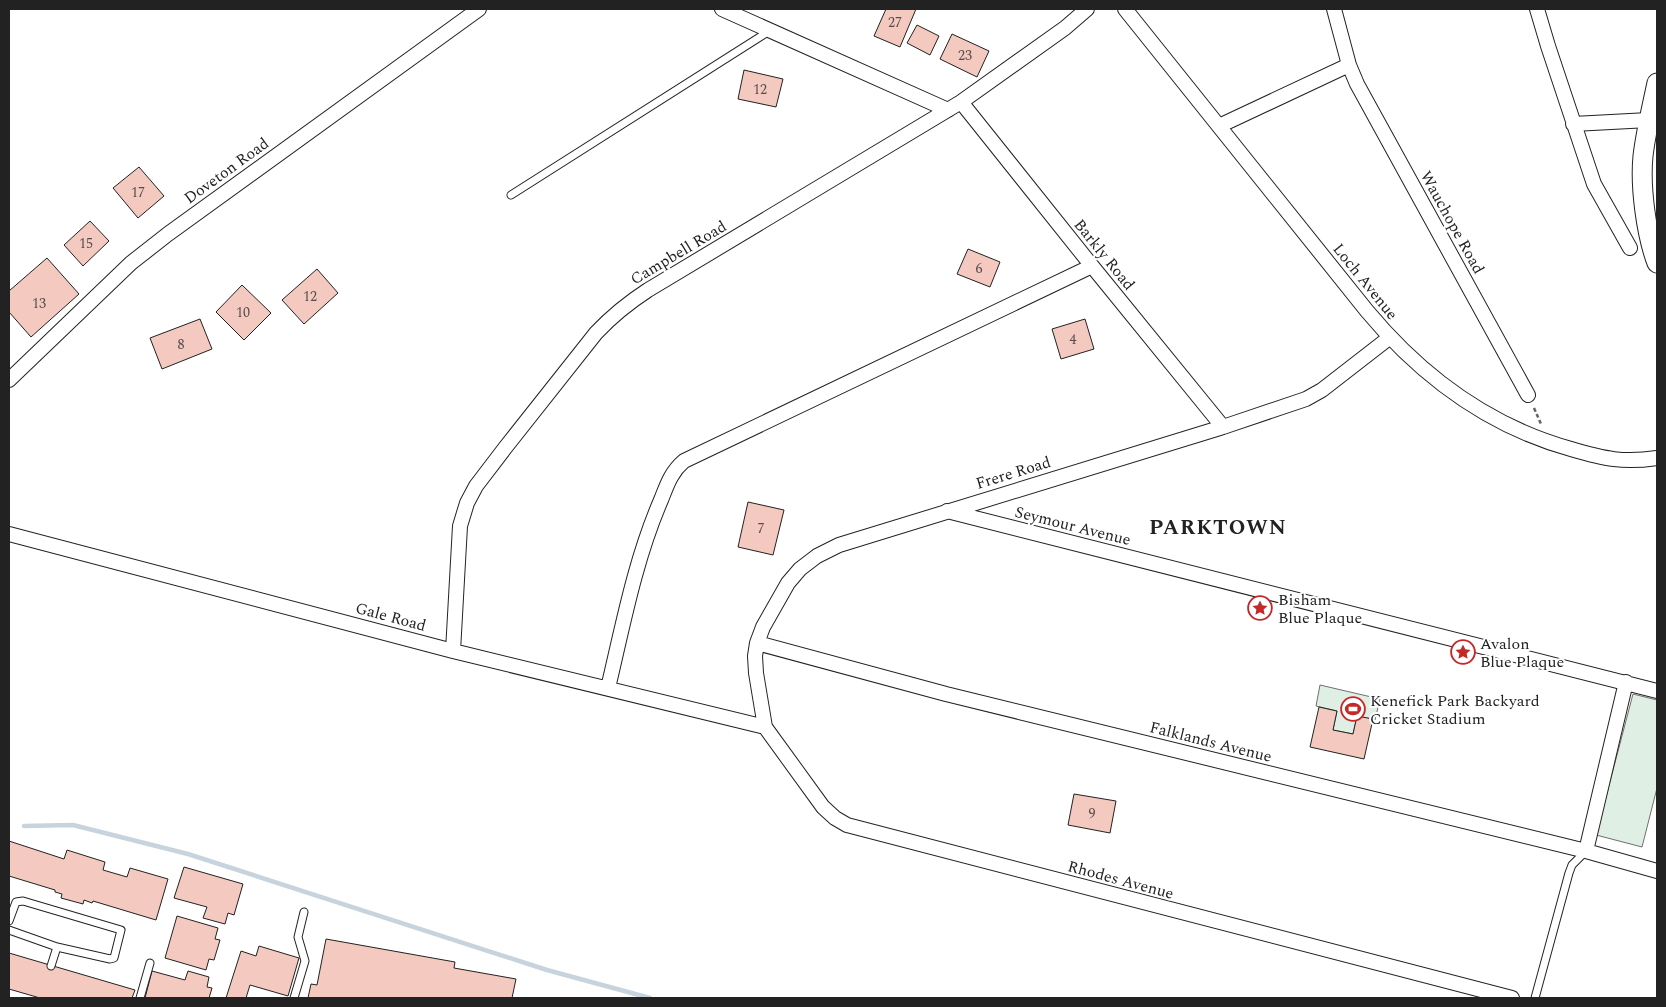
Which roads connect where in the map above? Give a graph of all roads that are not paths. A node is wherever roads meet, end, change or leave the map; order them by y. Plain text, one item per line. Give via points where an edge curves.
1 (479, 9) edge
2 (722, 9) edge
3 (1087, 9) edge
4 (1125, 9) edge
5 (1334, 9) edge
6 (1538, 9) edge
7 (771, 30) junction
8 (1349, 66) junction
9 (1657, 83) edge
10 (961, 102) junction
11 (948, 110) junction
12 (1649, 120) junction
13 (1574, 124) junction
14 (1219, 126) junction
15 (511, 195) dead end
16 (1630, 248) dead end
17 (1657, 263) edge
18 (1092, 266) junction
19 (1390, 338) junction
20 (9, 380) edge
21 (1528, 395) road end
22 (1223, 426) junction
23 (1657, 458) edge
24 (946, 511) junction
25 (9, 534) edge
26 (757, 642) junction
27 (453, 651) junction
28 (1626, 682) junction
29 (608, 688) junction
30 (1657, 691) edge
31 (765, 727) junction
32 (1586, 851) junction
33 (1657, 871) edge
34 (304, 912) dead end
35 (9, 921) edge
36 (9, 930) edge
37 (57, 947) junction
38 (150, 963) dead end
39 (51, 966) dead end
40 (140, 998) edge
41 (294, 998) edge
42 (1512, 998) edge
43 (1535, 998) edge

1 - 20 street, Doveton Road via 131,263
2 - 7 street
3 - 10 street, Campbell Road
4 - 14 street, Loch Avenue
5 - 8 street, Wauchope Road
6 - 13 street
7 - 11 street
7 - 15 lane
8 - 14 street
8 - 21 street, Wauchope Road
9 - 12 main road
10 - 11 street, Campbell Road
10 - 18 street, Barkly Road
11 - 27 street, Campbell Road via 648,290 610,317 466,502 460,526
12 - 13 street
12 - 17 main road via 1643,157 1645,211
13 - 16 street via 1594,184
14 - 19 street, Loch Avenue
18 - 22 street, Barkly Road
18 - 29 street via 684,461 671,476 650,525
19 - 22 street, Frere Road via 1306,399
19 - 23 street, Loch Avenue via 1410,358 1472,406 1510,428 1550,443 1618,461
22 - 24 street, Frere Road
24 - 26 street, Frere Road via 839,545 817,556 800,568 788,583
24 - 28 street, Seymour Avenue
25 - 27 street, Gale Road
26 - 31 street, Frere Road via 756,673
26 - 32 street, Falklands Avenue via 946,694
27 - 29 street, Gale Road
28 - 30 street, Seymour Avenue
28 - 32 street
29 - 31 street, Gale Road
31 - 42 street, Rhodes Avenue via 823,807 847,825
32 - 33 street, Falklands Avenue
32 - 43 lane via 1572,865 1569,873
34 - 41 lane via 298,937 305,961
35 - 37 lane via 16,902 23,901 121,930 114,958 105,959
36 - 37 lane
37 - 39 lane
38 - 40 lane

